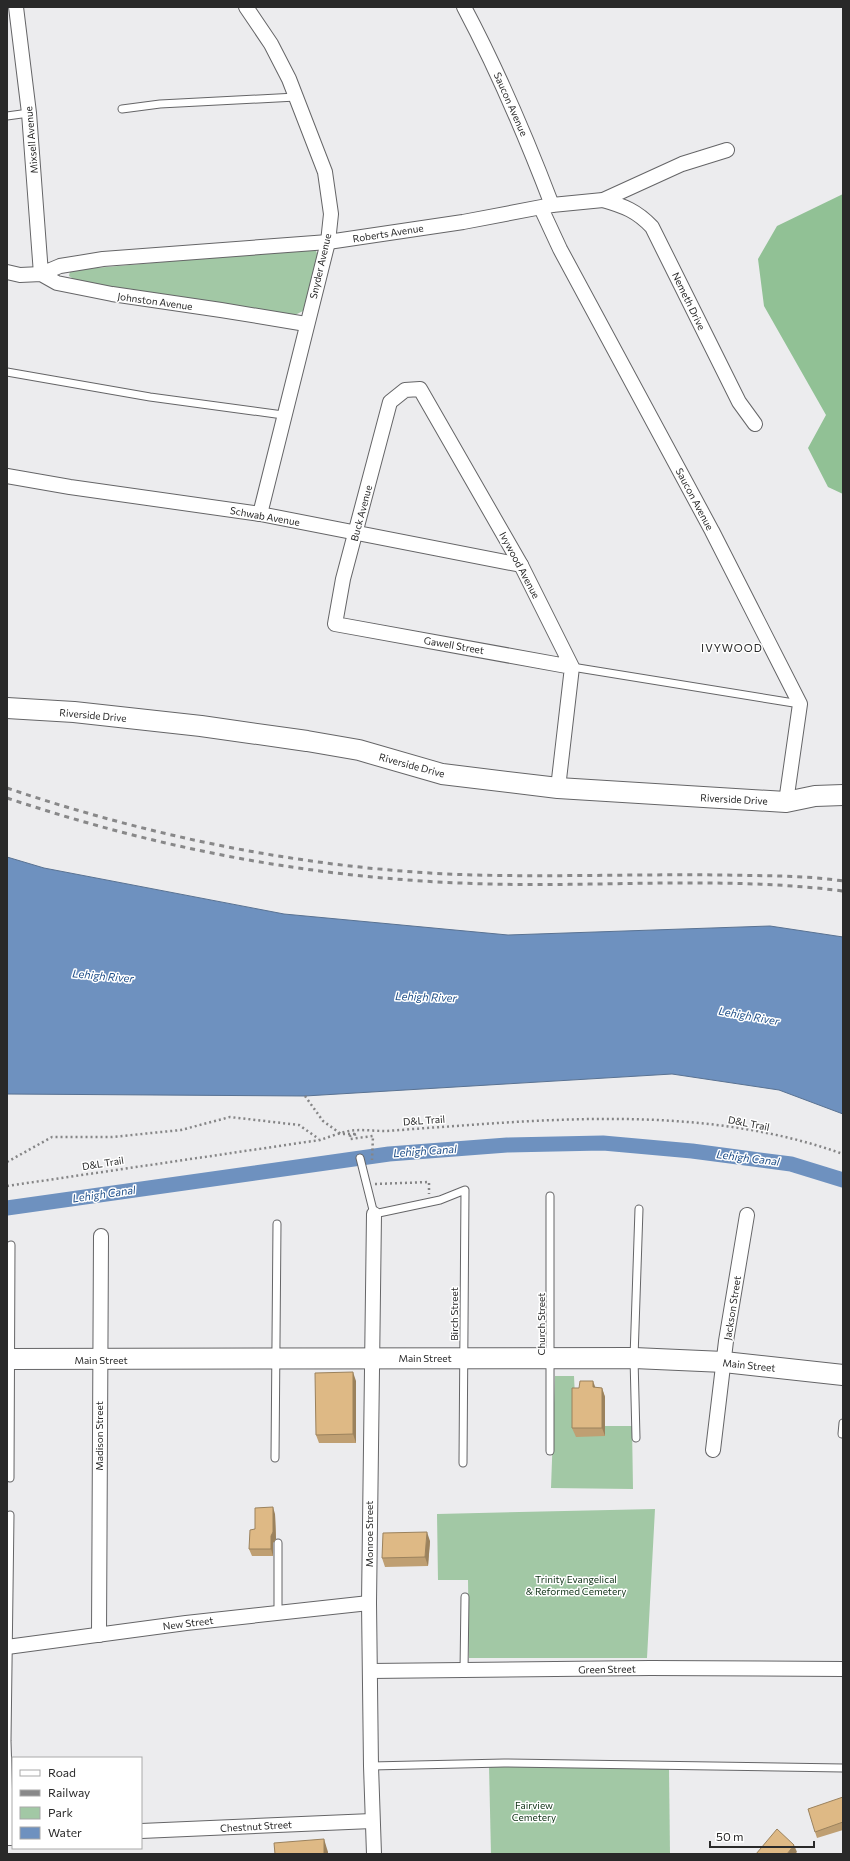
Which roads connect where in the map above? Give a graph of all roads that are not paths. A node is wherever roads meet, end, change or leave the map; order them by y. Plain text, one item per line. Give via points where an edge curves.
1 (16, 7) edge
2 (246, 7) edge
3 (464, 7) edge
4 (296, 97) junction
5 (122, 109) dead end
6 (29, 113) junction
7 (7, 116) edge
8 (727, 150) dead end
9 (603, 200) junction
10 (546, 207) junction
11 (328, 242) junction
12 (7, 272) edge
13 (41, 274) junction
14 (306, 324) junction
15 (7, 372) edge
16 (390, 402) joint
17 (283, 415) junction
18 (755, 424) dead end
19 (7, 476) edge
20 (260, 514) junction
21 (356, 534) junction
22 (521, 565) junction
23 (335, 624) joint
24 (572, 667) junction
25 (800, 704) junction
26 (7, 708) edge
27 (558, 788) junction
28 (843, 795) edge
29 (786, 802) junction
30 (360, 1158) dead end
31 (550, 1196) dead end
32 (639, 1209) dead end
33 (374, 1214) junction
34 (747, 1215) dead end
35 (277, 1224) dead end
36 (101, 1236) dead end
37 (11, 1245) dead end
38 (371, 1358) junction
39 (463, 1358) junction
40 (551, 1358) junction
41 (634, 1358) junction
42 (9, 1359) edge
43 (99, 1360) junction
44 (276, 1360) junction
45 (724, 1362) junction
46 (843, 1375) edge
47 (843, 1423) edge
48 (842, 1434) dead end
49 (636, 1438) dead end
50 (712, 1450) dead end
51 (550, 1451) dead end
52 (274, 1458) dead end
53 (463, 1463) dead end
54 (10, 1478) dead end
55 (10, 1515) dead end
56 (278, 1544) dead end
57 (465, 1597) dead end
58 (369, 1603) junction
59 (278, 1612) junction
60 (99, 1635) junction
61 (7, 1647) edge
62 (843, 1670) edge
63 (370, 1671) junction
64 (464, 1671) junction
65 (7, 1741) edge
66 (370, 1766) junction
67 (843, 1768) edge
68 (372, 1821) junction
69 (142, 1831) edge
70 (10, 1838) edge
71 (374, 1854) edge

1 - 6 street, Mixsell Avenue
2 - 4 street, Snyder Avenue via 271,44
3 - 10 street, Saucon Avenue via 519,119
4 - 5 lane via 160,104
4 - 11 street, Snyder Avenue via 325,172 331,214
6 - 7 lane
6 - 13 street, Mixsell Avenue
8 - 9 street, Roberts Avenue via 682,164
9 - 10 street, Roberts Avenue
9 - 18 street, Nemeth Drive via 625,206 643,217 652,227 739,402
10 - 11 street, Roberts Avenue
10 - 25 street, Saucon Avenue via 560,249 712,531
11 - 13 street, Roberts Avenue via 103,259 60,266
11 - 14 street, Snyder Avenue
12 - 13 street via 20,275
13 - 14 street, Johnston Avenue via 57,284
14 - 17 street, Snyder Avenue
15 - 17 lane via 150,397
16 - 21 street, Buck Avenue
16 - 22 street, Ivywood Avenue via 404,390 420,389
17 - 20 street, Snyder Avenue
19 - 20 street, Schwab Avenue
20 - 21 street, Schwab Avenue
21 - 22 street, Schwab Avenue
21 - 23 street, Buck Avenue via 343,579
22 - 24 street, Ivywood Avenue
23 - 24 street, Gawell Street
24 - 25 lane
24 - 27 street
25 - 29 street
26 - 27 street, Riverside Drive via 74,712 228,730 359,750 442,774
27 - 29 street, Riverside Drive
28 - 29 street, Riverside Drive via 815,796
30 - 33 lane
31 - 40 lane, Church Street
32 - 41 lane
33 - 38 street, Monroe Street
33 - 39 lane, Birch Street via 440,1200 465,1190
34 - 45 street, Jackson Street
35 - 44 lane
36 - 43 street, Madison Street
37 - 42 lane
38 - 39 street, Main Street
38 - 44 street, Main Street
38 - 58 street, Monroe Street
39 - 40 street, Main Street
39 - 53 lane, Birch Street
40 - 41 street, Main Street
40 - 51 lane, Church Street
41 - 45 street, Main Street
41 - 49 lane
42 - 43 street, Main Street
42 - 54 lane
43 - 44 street, Main Street
43 - 60 street, Madison Street
44 - 52 lane
45 - 46 street, Main Street
45 - 50 street, Jackson Street
47 - 48 lane
55 - 61 lane
56 - 59 lane
57 - 64 lane
58 - 59 street, New Street
58 - 63 street, Monroe Street
59 - 60 street, New Street
60 - 61 street, New Street
61 - 65 lane
62 - 64 street, Green Street via 665,1668
63 - 64 street, Green Street
63 - 66 street, Monroe Street
65 - 70 lane
66 - 67 lane via 504,1763
66 - 68 street, Monroe Street
68 - 69 street, Chestnut Street
68 - 71 street, Monroe Street

